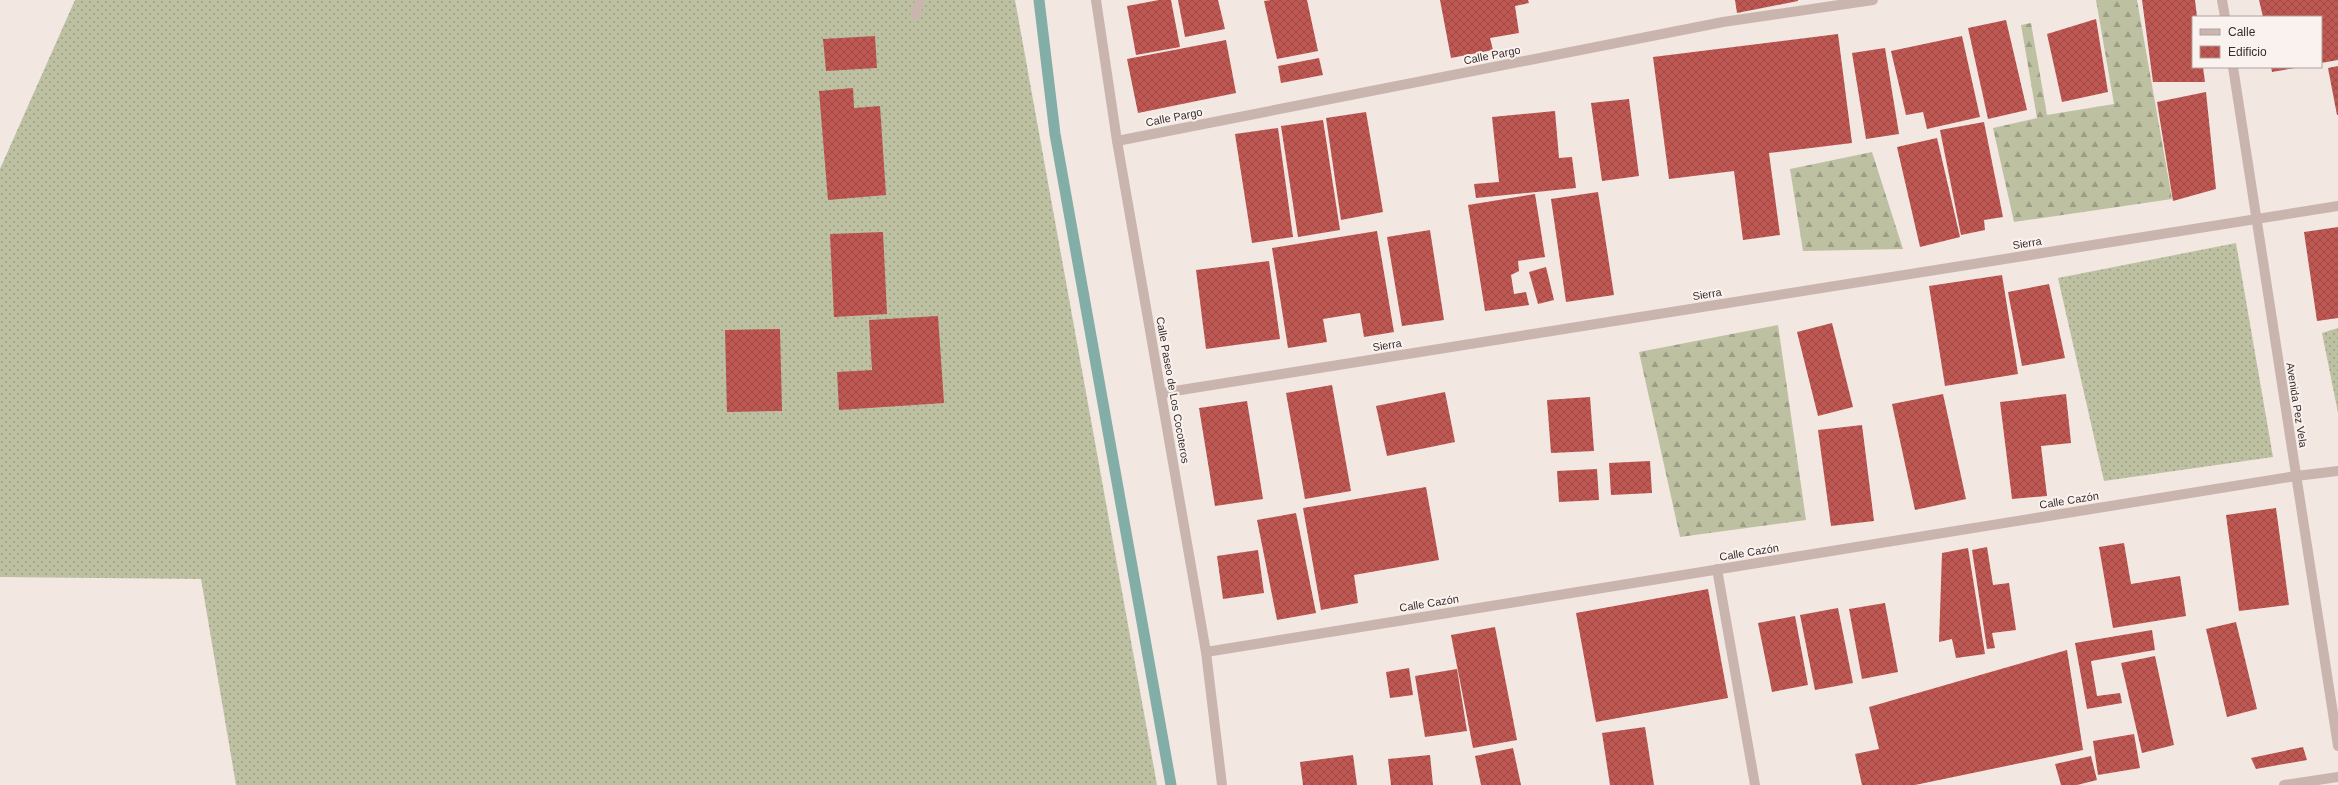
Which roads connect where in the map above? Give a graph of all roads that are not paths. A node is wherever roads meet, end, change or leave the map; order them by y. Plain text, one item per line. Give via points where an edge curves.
1 (920, 0) edge
2 (1096, 0) edge
3 (1873, 0) edge
4 (2222, 0) edge
5 (915, 14) dead end
6 (2225, 16) edge
7 (2233, 68) edge
8 (1117, 141) junction
9 (2338, 206) edge
10 (2257, 218) junction
11 (1162, 393) junction
12 (2338, 471) edge
13 (2296, 476) junction
14 (1717, 569) junction
15 (1206, 652) junction
16 (2338, 746) edge
17 (2338, 778) edge
18 (1222, 785) edge
19 (1755, 785) edge
20 (2284, 785) edge

1 - 5 street
2 - 8 street, Calle Paseo de Los Cocoteros
3 - 8 street, Calle Pargo via 1723,22
4 - 6 street
7 - 10 street, Avenida Pez Vela
8 - 11 street, Calle Paseo de Los Cocoteros
9 - 10 street, Sierra
10 - 11 street, Sierra
10 - 13 street, Avenida Pez Vela
11 - 15 street, Calle Paseo de Los Cocoteros
12 - 13 street, Calle Cazón
13 - 14 street, Calle Cazón
13 - 16 street, Avenida Pez Vela
14 - 15 street, Calle Cazón
14 - 19 street
15 - 18 street, Calle Paseo de Los Cocoteros
17 - 20 street

